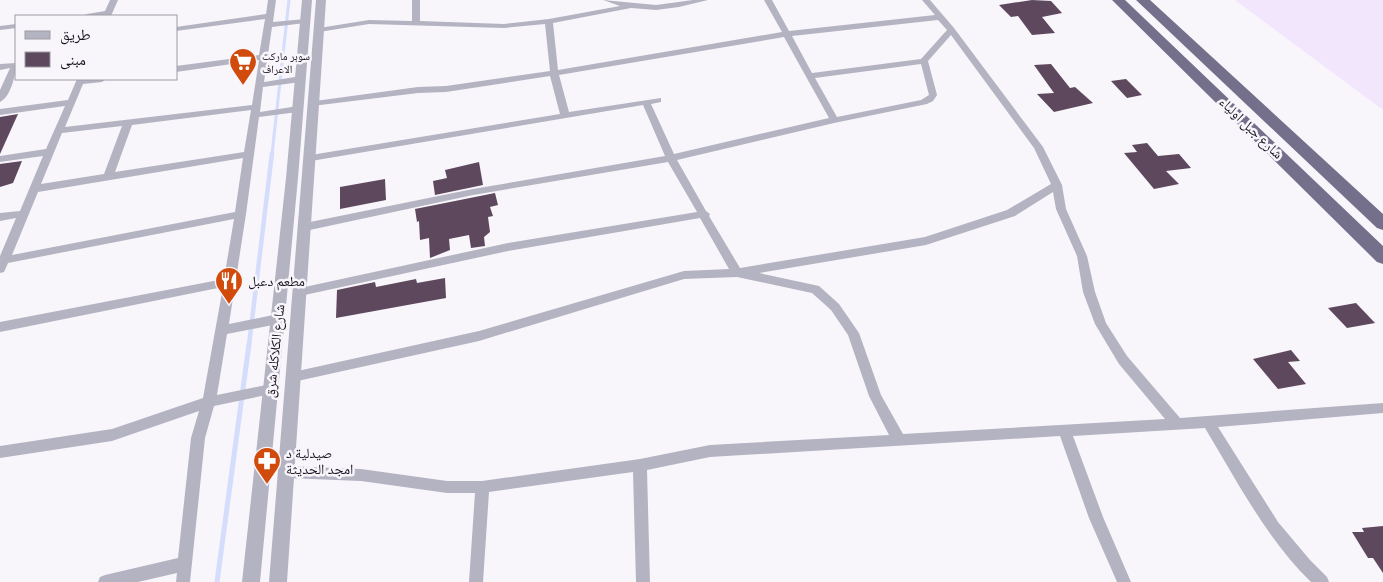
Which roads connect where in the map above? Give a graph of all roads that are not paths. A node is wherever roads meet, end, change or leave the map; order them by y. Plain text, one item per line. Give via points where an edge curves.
1 (114, 0) edge
2 (272, 0) edge
3 (307, 0) edge
4 (321, 0) edge
5 (416, 0) edge
6 (607, 0) edge
7 (704, 0) edge
8 (768, 0) edge
9 (926, 0) edge
10 (1118, 0) edge
11 (1142, 0) edge
12 (628, 7) junction
13 (107, 15) edge
14 (940, 17) junction
15 (270, 20) junction
16 (305, 21) junction
17 (549, 21) junction
18 (416, 22) junction
19 (15, 26) edge
20 (0, 28) edge
21 (178, 29) edge
22 (319, 30) junction
23 (951, 30) junction
24 (787, 34) junction
25 (264, 57) junction
26 (924, 61) junction
27 (15, 65) edge
28 (0, 67) edge
29 (15, 67) edge
30 (178, 69) edge
31 (554, 73) junction
32 (810, 76) junction
33 (301, 79) junction
34 (80, 80) edge
35 (260, 85) junction
36 (0, 100) edge
37 (71, 102) junction
38 (315, 104) junction
39 (298, 109) junction
40 (255, 111) junction
41 (0, 112) edge
42 (565, 116) junction
43 (834, 120) junction
44 (128, 123) junction
45 (58, 131) junction
46 (50, 152) junction
47 (249, 154) junction
48 (312, 158) junction
49 (671, 158) junction
50 (0, 159) edge
51 (108, 177) junction
52 (1057, 185) junction
53 (33, 189) junction
54 (22, 214) junction
55 (241, 214) junction
56 (705, 214) junction
57 (0, 217) edge
58 (1383, 224) edge
59 (305, 227) junction
60 (1383, 257) edge
61 (2, 264) edge
62 (737, 273) junction
63 (229, 282) junction
64 (300, 292) junction
65 (278, 319) junction
66 (0, 327) edge
67 (222, 330) junction
68 (293, 377) junction
69 (271, 389) junction
70 (210, 402) junction
71 (1383, 408) edge
72 (1208, 422) junction
73 (1177, 424) junction
74 (1064, 430) junction
75 (899, 440) junction
76 (0, 452) edge
77 (640, 465) junction
78 (286, 472) junction
79 (482, 487) junction
80 (186, 564) junction
81 (105, 582) edge
82 (183, 582) edge
83 (251, 582) edge
84 (278, 582) edge
85 (476, 582) edge
86 (643, 582) edge
87 (1124, 582) edge
88 (1322, 582) edge

1 - 13 street
2 - 15 street
3 - 16 street, شارع الكلاكله شرق
4 - 22 street, شارع الكلاكله شرق
5 - 18 street
6 - 12 street
7 - 12 street via 674,7
8 - 24 street
9 - 14 street
10 - 60 highway, شارع جبل اولياء
11 - 58 highway, شارع جبل اولياء
12 - 17 street
14 - 23 street
14 - 24 street
15 - 16 street
15 - 21 street
15 - 25 street
16 - 33 street, شارع الكلاكله شرق
17 - 18 street via 504,26
17 - 31 street
18 - 22 street via 369,22
19 - 20 street
22 - 38 street, شارع الكلاكله شرق
23 - 26 street
23 - 52 street via 1038,147
24 - 31 street
24 - 32 street
25 - 30 street
25 - 35 street
26 - 32 street
26 - 43 street via 933,95 930,100
27 - 28 street
29 - 36 street
31 - 38 street
31 - 42 street
32 - 43 street
33 - 35 street
33 - 39 street, شارع الكلاكله شرق
34 - 37 street
35 - 40 street
37 - 41 street
37 - 45 street
38 - 48 street, شارع الكلاكله شرق
39 - 40 street
39 - 65 street, شارع الكلاكله شرق
40 - 44 street
40 - 47 street
42 - 48 street
42 - 49 street via 652,101
43 - 49 street
44 - 45 street
44 - 51 street
45 - 46 street
46 - 50 street
46 - 53 street
47 - 51 street
47 - 55 street
48 - 59 street, شارع الكلاكله شرق
49 - 56 street
49 - 59 street via 474,192
51 - 53 street
52 - 62 street via 1011,213 926,241
52 - 73 street via 1061,209 1082,256 1089,292 1101,324 1123,360
53 - 54 street
54 - 57 street
54 - 61 street
55 - 61 street
55 - 63 street
56 - 62 street
56 - 64 street via 508,247
59 - 64 street, شارع الكلاكله شرق
62 - 68 street via 676,277 479,336
62 - 75 street via 815,290 835,307 854,333 875,396
63 - 66 street
63 - 67 street
64 - 68 street, شارع الكلاكله شرق
65 - 67 street
65 - 69 street, شارع الكلاكله شرق
67 - 70 street
68 - 78 street, شارع الكلاكله شرق
69 - 70 street
69 - 83 street, شارع الكلاكله شرق
70 - 76 street via 112,434
70 - 80 street via 198,438
71 - 72 street
72 - 73 street
72 - 88 street via 1272,522 1302,564
73 - 74 street
74 - 75 street
74 - 87 street via 1096,518
75 - 77 street via 710,451
77 - 79 street
77 - 86 street
78 - 79 street via 361,475 447,487
78 - 84 street, شارع الكلاكله شرق
79 - 85 street
80 - 81 street
80 - 82 street

